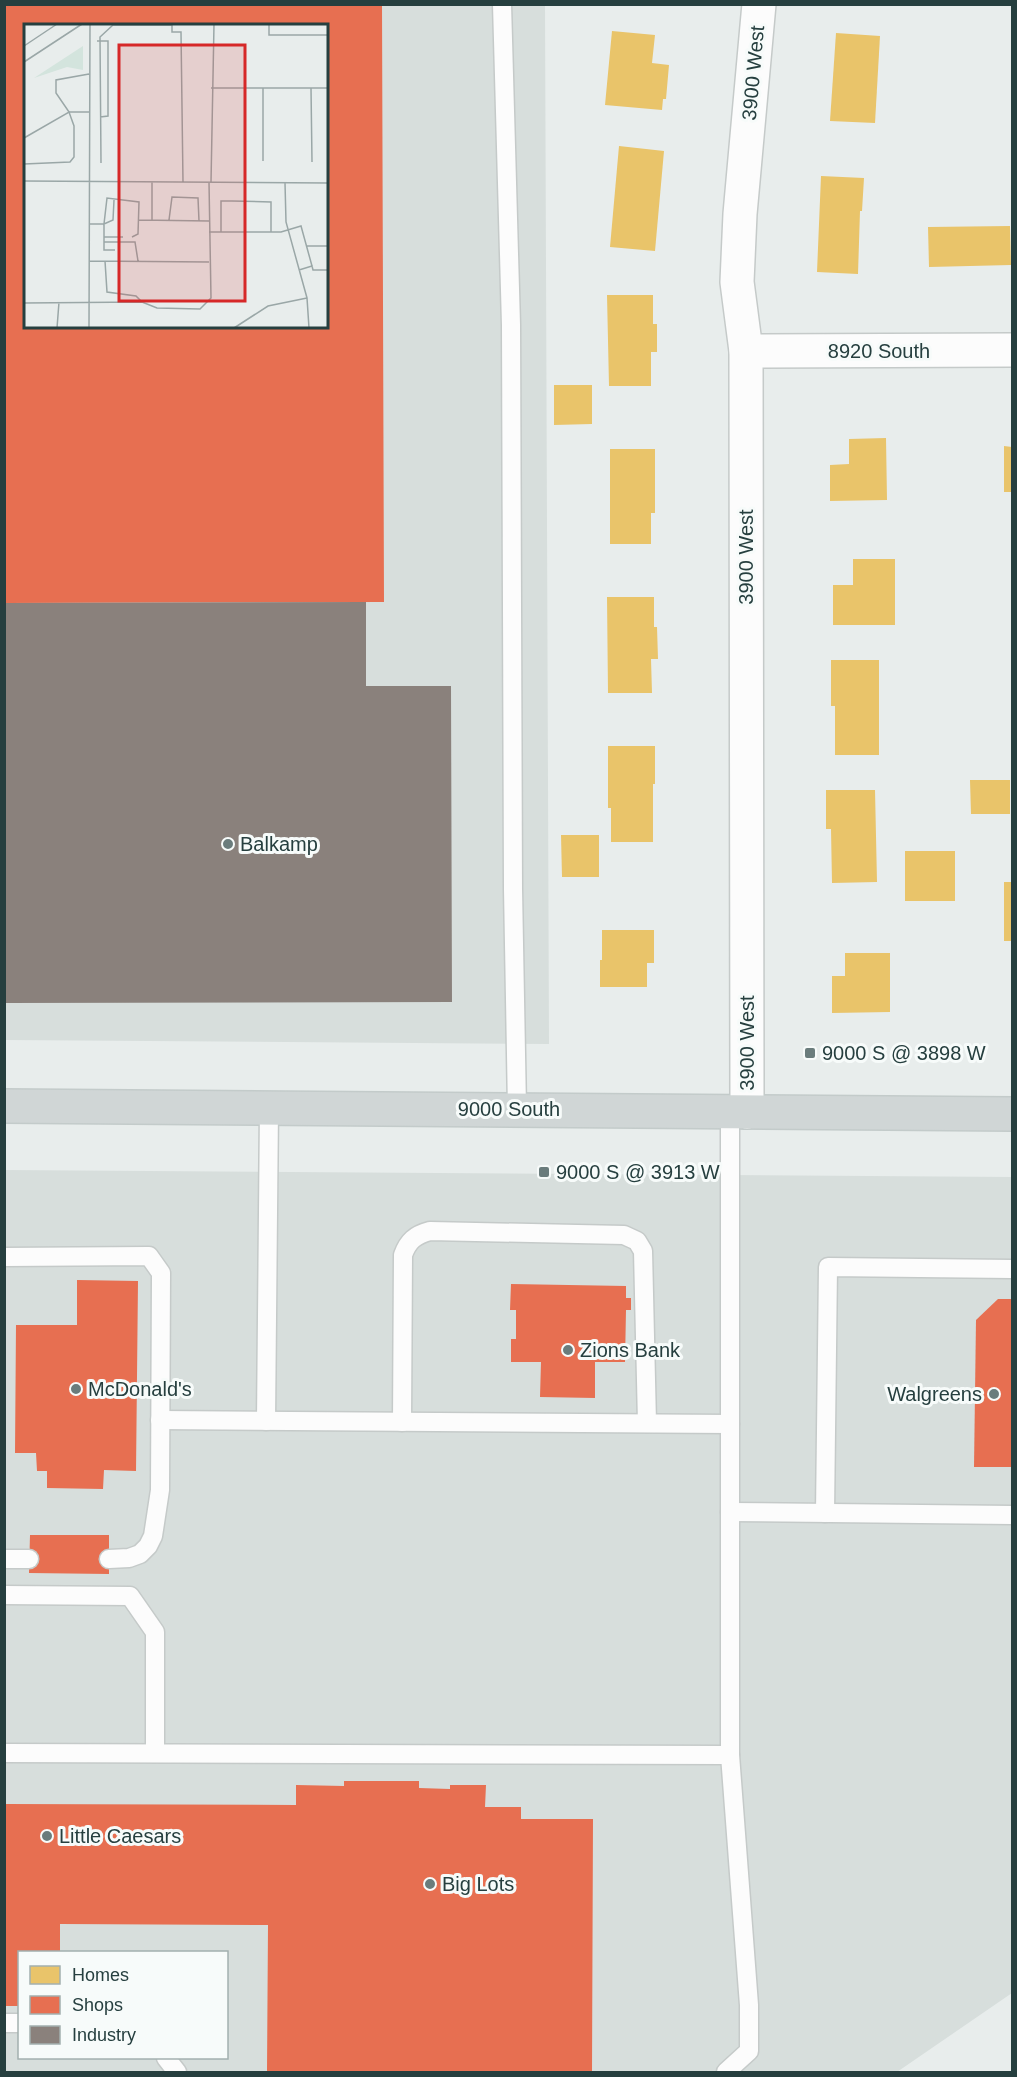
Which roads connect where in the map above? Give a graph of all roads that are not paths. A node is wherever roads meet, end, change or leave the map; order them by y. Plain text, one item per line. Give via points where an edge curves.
1 (502, 4) edge
2 (759, 4) edge
3 (1012, 350) edge
4 (746, 351) junction
5 (4, 1106) edge
6 (268, 1108) junction
7 (517, 1110) junction
8 (739, 1111) junction
9 (1012, 1114) edge
10 (4, 1257) edge
11 (1012, 1269) edge
12 (160, 1420) junction
13 (266, 1421) junction
14 (402, 1422) junction
15 (647, 1423) junction
16 (730, 1424) junction
17 (730, 1512) junction
18 (825, 1513) junction
19 (1012, 1515) edge
20 (4, 1559) edge
21 (29, 1559) dead end
22 (109, 1559) dead end
23 (4, 1595) edge
24 (4, 1753) edge
25 (154, 1753) junction
26 (730, 1755) junction
27 (167, 2059) edge
28 (177, 2073) edge
29 (726, 2073) edge

1 - 7 lane via 511,325
2 - 4 street, 3900 West via 737,282
3 - 4 street, 8920 South
4 - 8 street, 3900 West
5 - 6 main road, 9000 South
6 - 7 main road, 9000 South
6 - 13 lane
7 - 8 main road, 9000 South
8 - 9 main road, 9000 South
8 - 16 lane
10 - 12 lane via 149,1256 161,1273
11 - 18 lane via 828,1267
12 - 13 lane
12 - 22 lane via 160,1490 153,1536 140,1554
13 - 14 lane
14 - 15 lane
14 - 15 lane via 403,1255 407,1244 430,1231 624,1235 637,1241 643,1251
15 - 16 lane
16 - 17 lane
17 - 18 lane
17 - 26 lane
18 - 19 lane
20 - 21 lane
23 - 25 lane via 129,1596 155,1632
24 - 25 lane
25 - 26 lane
26 - 29 lane via 749,2051
27 - 28 lane

